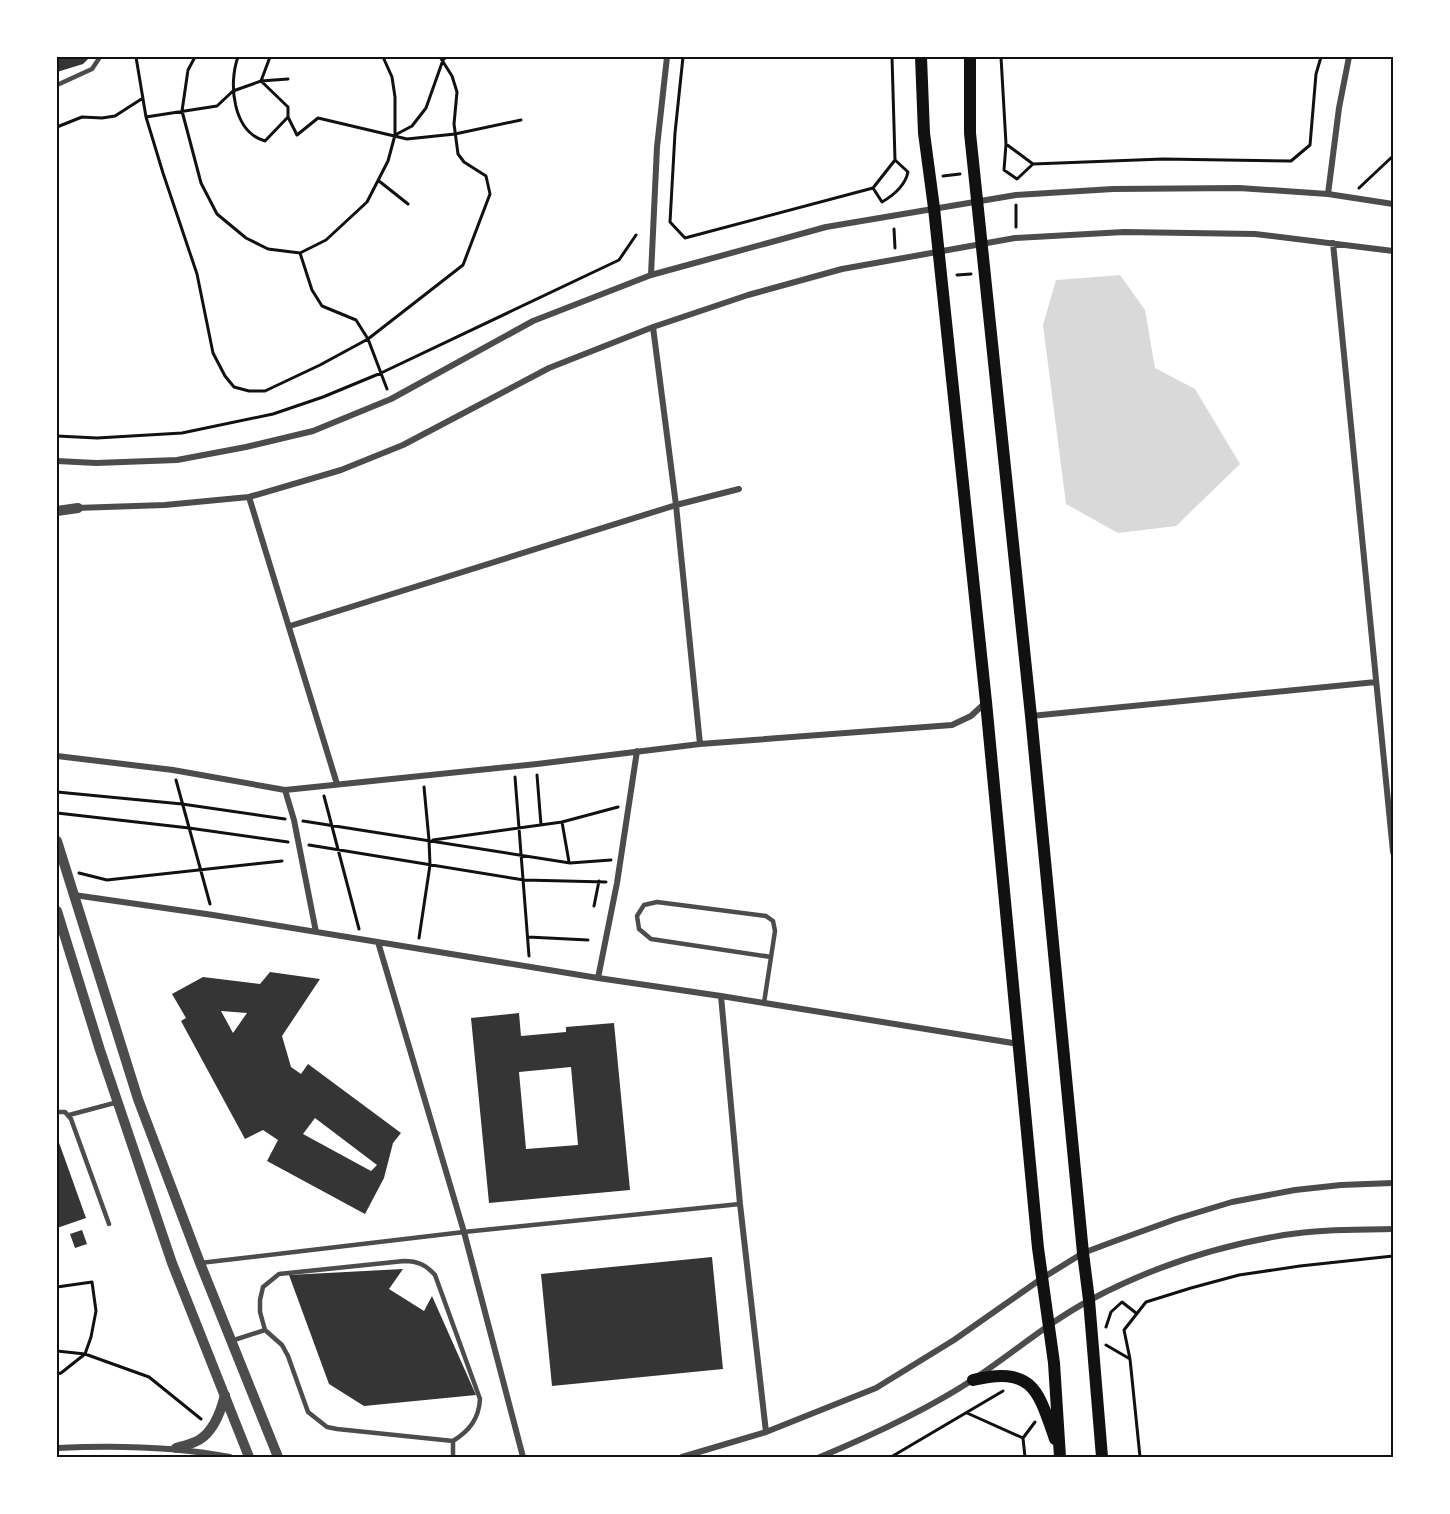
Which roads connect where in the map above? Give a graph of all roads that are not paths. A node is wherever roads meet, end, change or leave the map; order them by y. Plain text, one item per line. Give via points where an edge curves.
1 (100, 57) edge
2 (667, 57) edge
3 (921, 57) edge
4 (970, 57) edge
5 (1349, 57) edge
6 (57, 85) edge
7 (1328, 194) junction
8 (979, 201) junction
9 (1393, 204) edge
10 (934, 208) junction
11 (1333, 243) junction
12 (983, 244) junction
13 (939, 251) junction
14 (1393, 251) edge
15 (651, 275) junction
16 (653, 327) junction
17 (57, 461) edge
18 (739, 489) dead end
19 (249, 497) junction
20 (676, 505) junction
21 (57, 506) edge
22 (78, 508) junction
23 (57, 512) edge
24 (290, 626) junction
25 (1376, 682) junction
26 (986, 702) junction
27 (1031, 716) junction
28 (700, 744) junction
29 (637, 751) junction
30 (57, 756) edge
31 (337, 784) junction
32 (285, 790) junction
33 (57, 841) edge
34 (1393, 852) edge
35 (74, 895) junction
36 (57, 911) edge
37 (316, 932) junction
38 (378, 942) junction
39 (771, 957) junction
40 (598, 978) junction
41 (721, 996) junction
42 (764, 1003) junction
43 (1019, 1044) junction
44 (118, 1102) junction
45 (57, 1112) edge
46 (69, 1115) junction
47 (1393, 1183) edge
48 (740, 1204) junction
49 (109, 1224) dead end
50 (1393, 1229) edge
51 (464, 1233) junction
52 (1083, 1253) junction
53 (200, 1263) junction
54 (1041, 1279) junction
55 (1089, 1300) junction
56 (1050, 1325) junction
57 (265, 1330) junction
58 (231, 1341) junction
59 (973, 1380) junction
60 (225, 1395) junction
61 (766, 1432) junction
62 (453, 1442) junction
63 (57, 1448) edge
64 (176, 1448) junction
65 (1060, 1456) edge
66 (230, 1457) edge
67 (249, 1457) edge
68 (279, 1457) edge
69 (453, 1457) edge
70 (523, 1457) edge
71 (682, 1457) edge
72 (820, 1457) edge
73 (1102, 1457) edge

1 - 6 lane via 93,69
2 - 15 street via 657,147
3 - 10 main road via 924,133
4 - 8 main road via 970,133
5 - 7 street
7 - 8 street via 1239,188 1113,189
7 - 9 street
8 - 10 street
8 - 12 main road
10 - 13 main road
10 - 15 street via 826,227
11 - 12 street via 1255,234 1124,232 1016,238
11 - 14 street
11 - 25 street
12 - 13 street
12 - 27 main road
13 - 16 street via 842,269
13 - 26 main road
15 - 17 street via 533,321 391,399 314,431 177,460
16 - 19 street via 549,368 403,445 341,470
16 - 20 street
18 - 20 street
19 - 22 street via 165,506
19 - 24 street
20 - 24 street
20 - 28 street
21 - 22 street
22 - 23 street
24 - 31 street
25 - 27 street
25 - 34 street
26 - 28 street via 971,716 952,725
26 - 43 main road
27 - 52 main road
28 - 29 street
29 - 31 street
29 - 40 street
30 - 32 street via 173,770
31 - 32 street
32 - 37 street
33 - 35 street
35 - 37 street
35 - 53 street via 138,1099
36 - 44 street
37 - 38 street
38 - 40 street
38 - 51 street
39 - 39 lane via 775,931 773,921 766,916 657,902 644,905 637,916 639,929 651,939
39 - 42 lane
40 - 41 street
41 - 42 street
41 - 48 street
42 - 43 street
43 - 54 main road
44 - 46 lane
44 - 60 street via 172,1263
45 - 46 lane
46 - 49 lane
47 - 52 street via 1295,1190 1232,1202
48 - 51 lane
48 - 61 street
50 - 55 street via 1285,1234 1179,1261
51 - 53 lane
51 - 70 street
52 - 54 street
52 - 55 main road
53 - 58 street
54 - 56 main road
54 - 61 street via 876,1388
55 - 56 street
55 - 73 main road
56 - 59 street
56 - 65 main road
57 - 58 lane
57 - 62 lane via 288,1356 308,1412 327,1427
57 - 62 lane via 260,1312 263,1287 279,1274 404,1262 426,1266 435,1275 480,1400 474,1423
58 - 68 street
59 - 65 main road via 1008,1376 1034,1387
59 - 72 street via 885,1430
60 - 64 street via 212,1428 200,1440
60 - 67 street
61 - 71 street
62 - 69 lane
63 - 64 street
64 - 66 street

